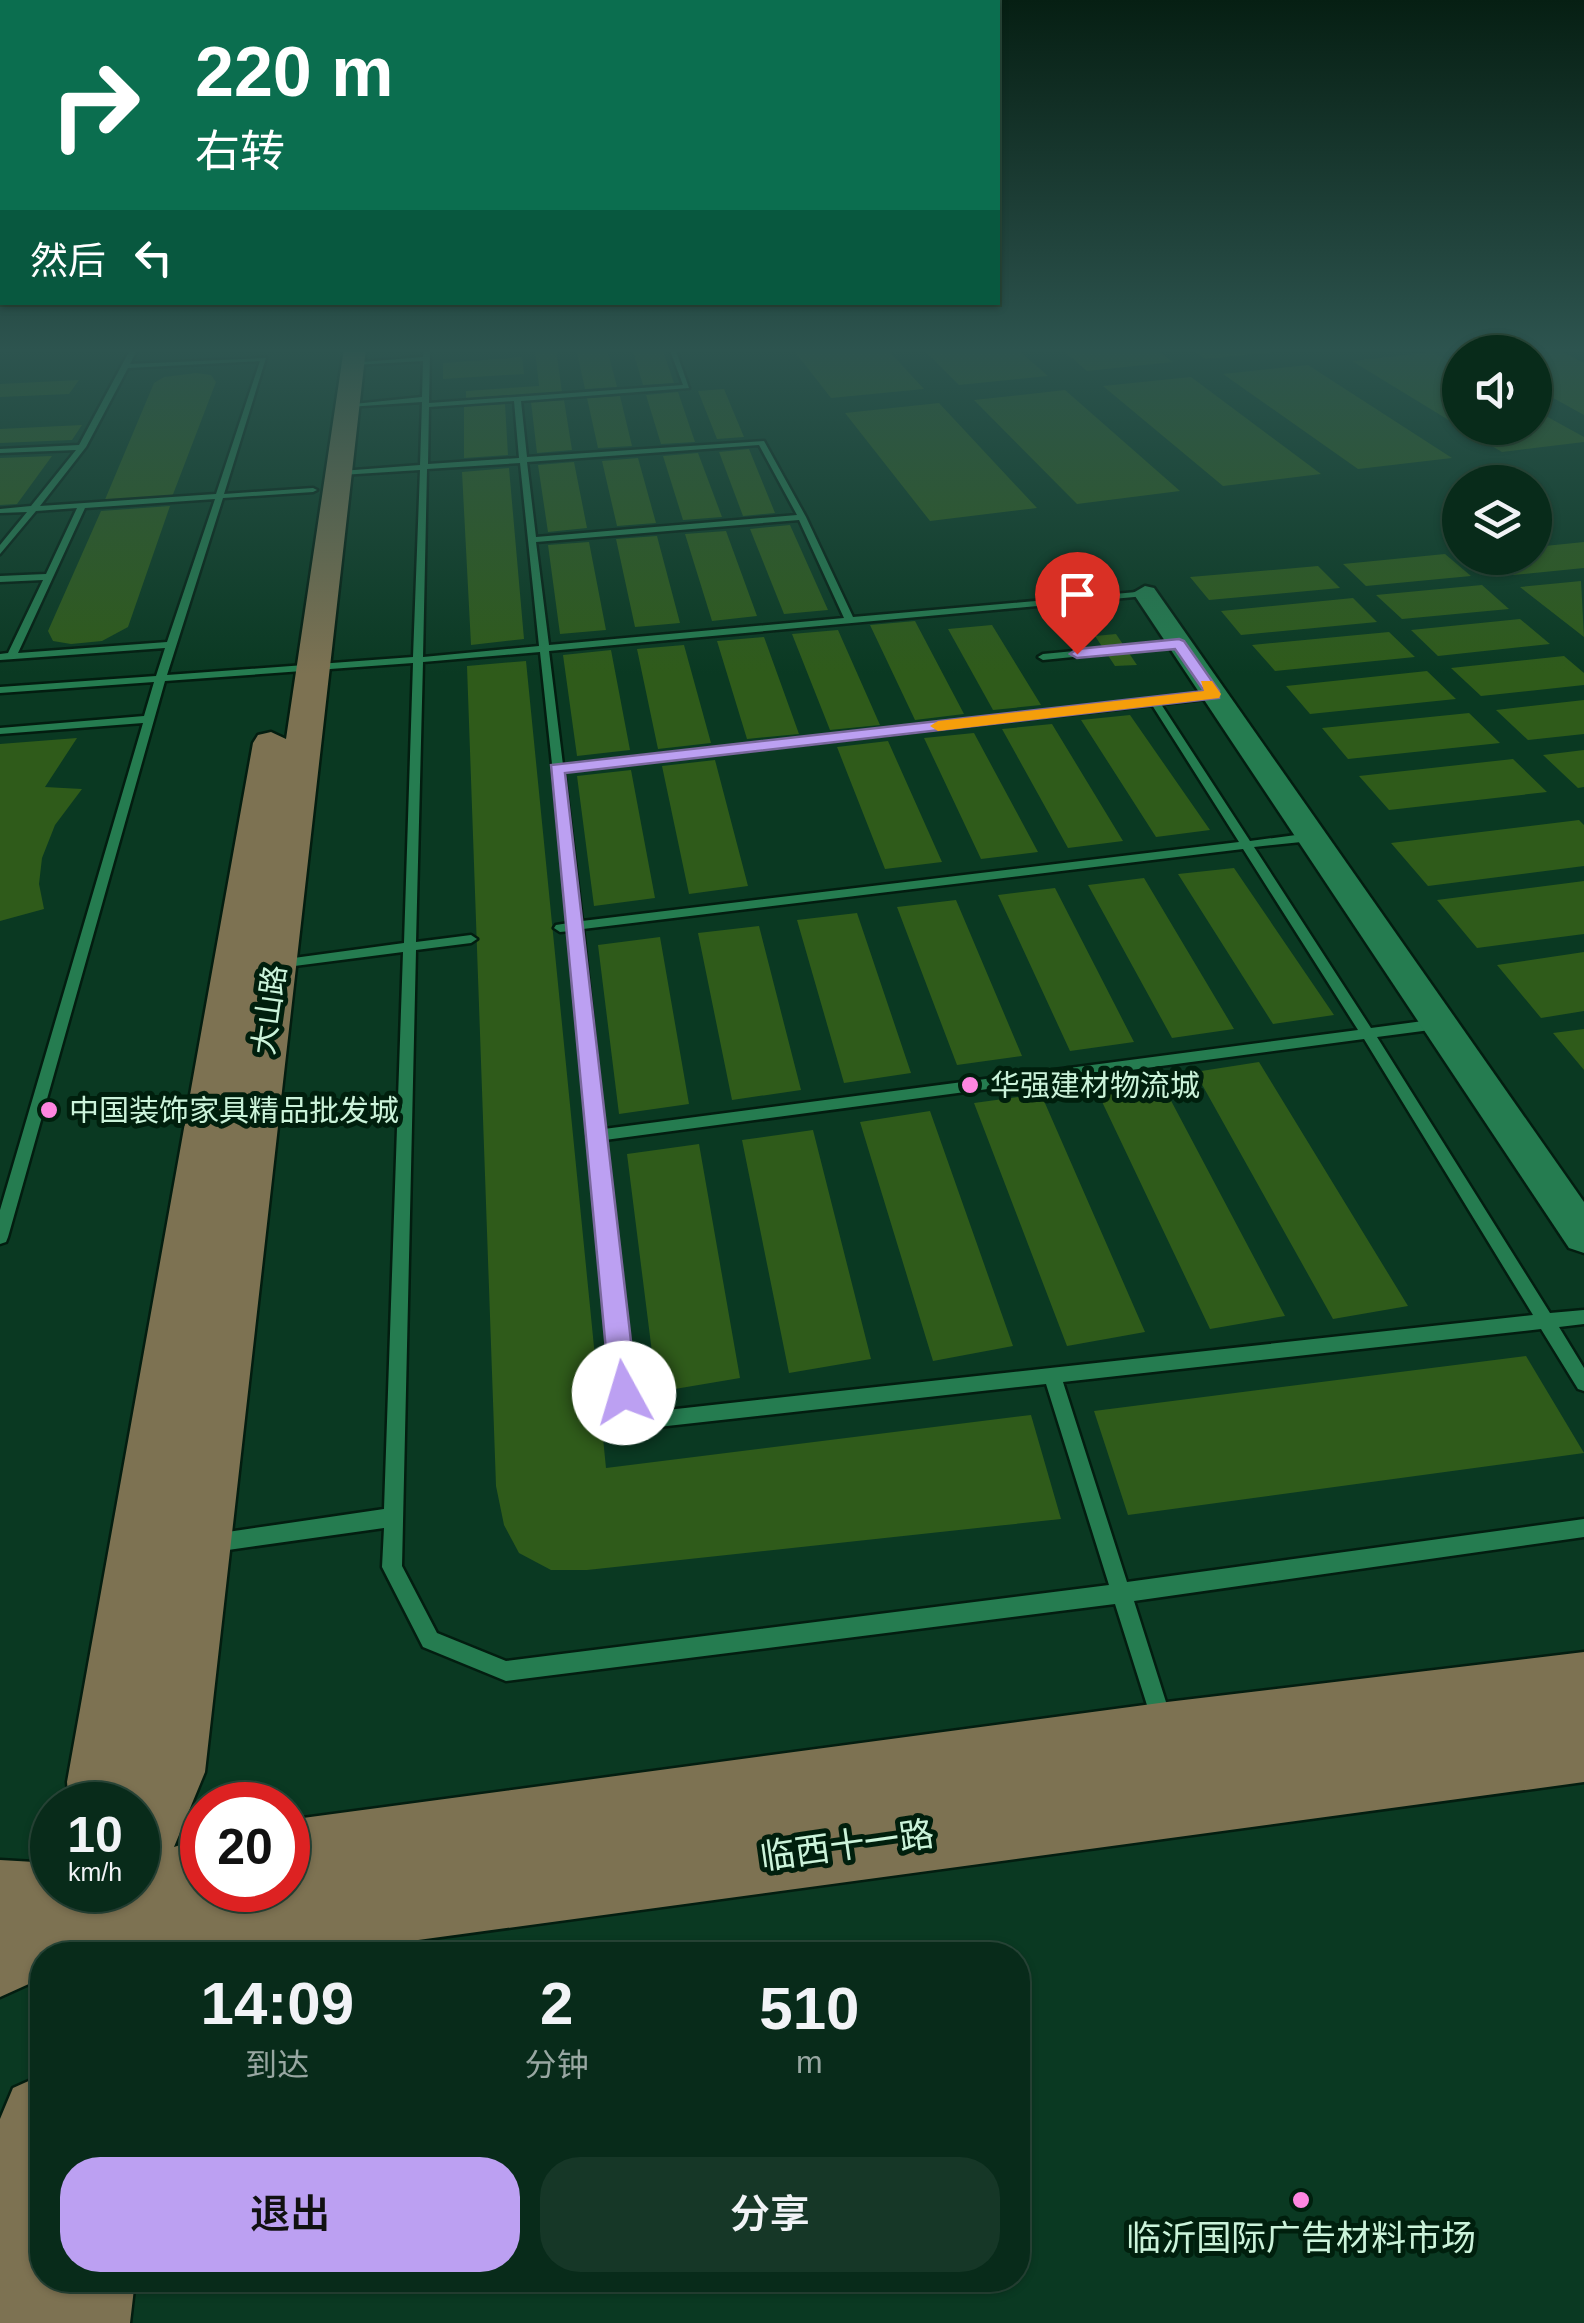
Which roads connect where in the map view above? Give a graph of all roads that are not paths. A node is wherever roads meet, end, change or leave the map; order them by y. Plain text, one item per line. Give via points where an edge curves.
1 (75, 456) edge
2 (233, 456) edge
3 (332, 456) edge
4 (425, 456) edge
5 (523, 456) edge
6 (573, 456) edge
7 (768, 456) edge
8 (523, 460) junction
9 (424, 468) junction
10 (327, 482) junction
11 (220, 497) junction
12 (81, 508) junction
13 (34, 509) junction
14 (0, 511) edge
15 (802, 518) junction
16 (532, 540) junction
17 (0, 551) edge
18 (49, 576) junction
19 (0, 579) edge
20 (1145, 593) joint
21 (850, 620) junction
22 (1179, 644) junction
23 (172, 645) junction
24 (542, 649) junction
25 (6, 657) edge
26 (1043, 657) dead end
27 (418, 660) junction
28 (297, 669) junction
29 (160, 680) junction
30 (0, 690) edge
31 (1214, 694) junction
32 (1155, 702) junction
33 (149, 719) junction
34 (0, 730) edge
35 (556, 769) junction
36 (1311, 837) junction
37 (1246, 844) junction
38 (568, 927) junction
39 (472, 939) dead end
40 (410, 946) junction
41 (275, 964) junction
42 (1439, 1024) junction
43 (1367, 1032) junction
44 (594, 1136) junction
45 (1584, 1236) edge
46 (0, 1238) edge
47 (1584, 1316) edge
48 (1545, 1321) junction
49 (1052, 1376) junction
50 (1584, 1383) edge
51 (394, 1517) junction
52 (1584, 1528) edge
53 (197, 1545) junction
54 (1121, 1594) junction
55 (1584, 1686) edge
56 (1584, 1717) edge
57 (1170, 1744) junction
58 (1584, 1747) edge
59 (106, 1782) edge
60 (160, 1794) edge
61 (310, 1854) edge
62 (310, 1879) edge
63 (0, 1898) edge
64 (30, 1900) edge
65 (103, 1912) edge
66 (140, 1912) edge
67 (36, 1942) edge
68 (30, 1945) edge
69 (0, 1958) edge
70 (30, 2184) edge
71 (89, 2292) edge
72 (5, 2323) edge
73 (85, 2323) edge

1 - 13 lane
2 - 11 lane
3 - 10 main road, 大山路
4 - 9 lane
5 - 8 lane
6 - 8 lane
7 - 15 lane
8 - 9 lane
8 - 16 lane
9 - 10 lane
9 - 27 lane
10 - 11 lane
10 - 28 main road, 大山路
11 - 12 lane
11 - 23 lane
12 - 13 lane
12 - 18 lane
13 - 14 lane
13 - 17 lane
15 - 16 lane
15 - 21 lane
16 - 24 lane
18 - 19 lane
18 - 25 lane
20 - 21 lane
20 - 22 street
21 - 24 lane
22 - 26 lane
22 - 31 street
23 - 25 lane
23 - 29 lane
24 - 27 lane
24 - 35 lane
27 - 28 lane
27 - 40 lane
28 - 29 lane
28 - 41 main road, 大山路
28 - 59 main road, 大山路
29 - 30 lane
29 - 33 lane
31 - 32 lane
31 - 36 street
32 - 35 lane
32 - 37 lane
33 - 34 lane
33 - 46 lane
35 - 38 lane
36 - 37 lane
36 - 42 street
37 - 38 lane
37 - 43 lane
38 - 44 lane
39 - 40 lane
40 - 41 lane
40 - 51 lane
41 - 53 main road, 大山路
42 - 43 lane
42 - 45 street
43 - 44 lane
43 - 48 lane
44 - 49 lane via 632,1417 658,1420
47 - 48 lane
48 - 49 lane
48 - 50 lane
49 - 54 lane
51 - 53 lane
51 - 54 lane via 392,1566 430,1640 506,1671
52 - 54 lane
53 - 60 main road, 大山路 via 169,1772
54 - 57 lane
55 - 57 main road, 临西十一路
56 - 62 main road, 临西十一路
57 - 61 main road, 临西十一路
58 - 66 main road, 临西十一路 via 225,1928
63 - 64 main road, 临西十一路
65 - 67 main road, 临西十一路
68 - 69 main road, 临西十一路
70 - 72 main road
71 - 73 main road

